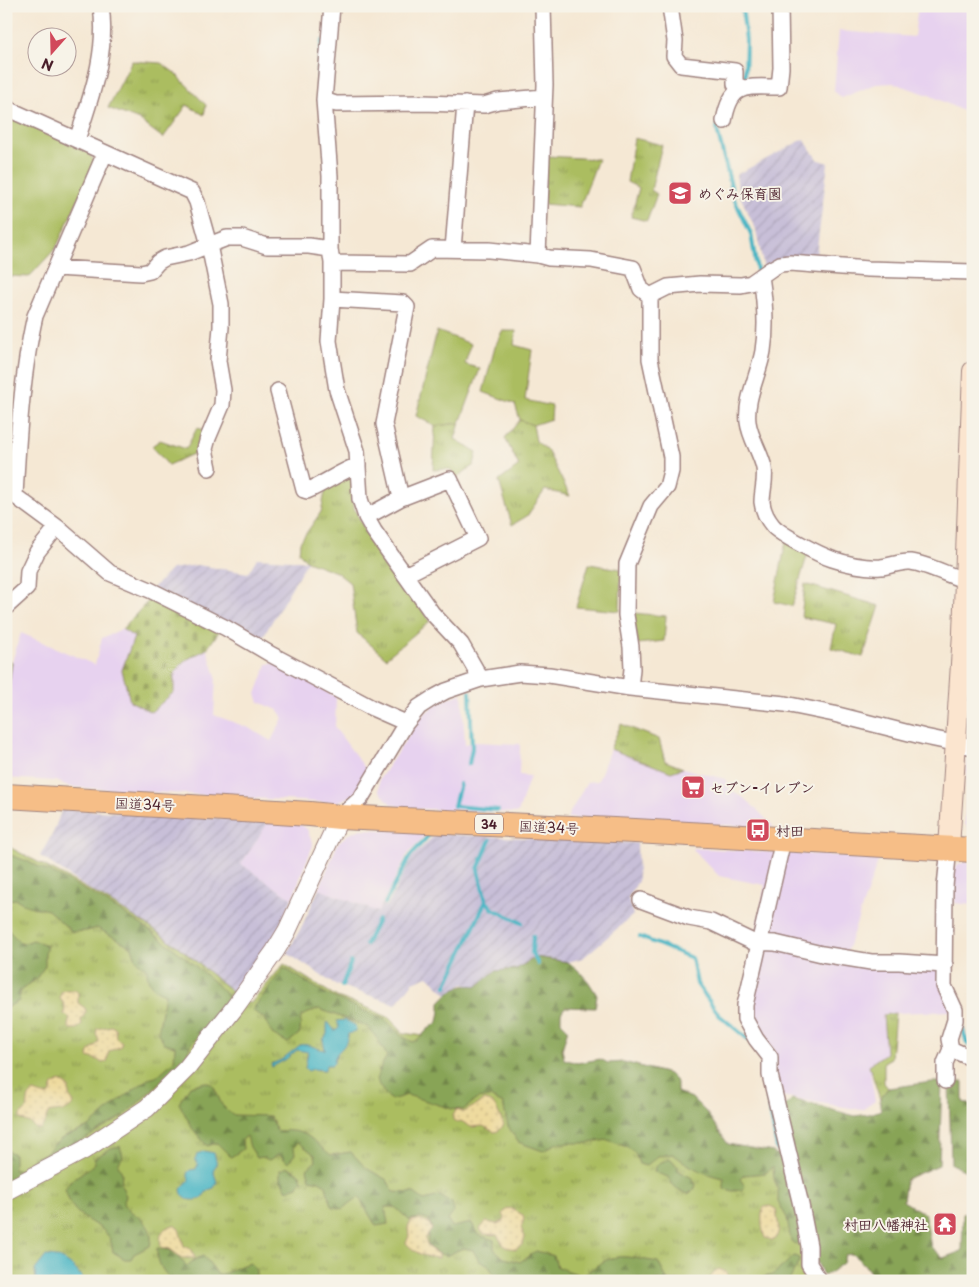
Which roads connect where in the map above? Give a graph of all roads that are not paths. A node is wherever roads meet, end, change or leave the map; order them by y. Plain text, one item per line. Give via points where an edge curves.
1 (101, 6) edge
2 (332, 6) edge
3 (542, 6) edge
4 (670, 6) edge
5 (780, 6) edge
6 (743, 88) junction
7 (544, 97) junction
8 (324, 100) junction
9 (465, 104) junction
10 (6, 108) edge
11 (724, 121) dead end
12 (77, 140) junction
13 (105, 153) junction
14 (209, 246) junction
15 (453, 249) junction
16 (331, 256) junction
17 (538, 256) junction
18 (56, 268) junction
19 (973, 272) edge
20 (761, 276) junction
21 (650, 296) junction
22 (332, 299) junction
23 (972, 380) edge
24 (278, 390) dead end
25 (358, 465) junction
26 (209, 468) dead end
27 (970, 483) edge
28 (11, 494) edge
29 (401, 498) junction
30 (366, 518) junction
31 (57, 527) junction
32 (404, 575) junction
33 (964, 580) junction
34 (6, 607) edge
35 (481, 679) junction
36 (630, 688) junction
37 (406, 723) junction
38 (964, 745) edge
39 (6, 796) edge
40 (340, 817) junction
41 (784, 840) junction
42 (949, 848) junction
43 (973, 850) edge
44 (641, 900) dead end
45 (759, 943) junction
46 (945, 965) junction
47 (951, 1049) junction
48 (973, 1059) edge
49 (945, 1081) dead end
50 (6, 1192) edge
51 (820, 1281) edge

1 - 12 street via 103,48
2 - 8 street
3 - 7 street
4 - 6 street via 674,56 681,65 735,71 735,84
5 - 6 street via 779,87
6 - 11 street via 729,101
7 - 9 street via 484,105
7 - 17 street
8 - 9 street via 336,104
8 - 16 street via 330,176
9 - 15 street
10 - 12 street
12 - 13 street
13 - 14 street via 192,192
13 - 18 street
14 - 16 street via 227,238 242,238 266,246 308,246
14 - 18 street via 165,258 150,271 140,273
14 - 26 street via 221,304 218,361 223,390 222,405 205,449
15 - 16 street via 432,249 410,264
15 - 17 street
16 - 22 street
17 - 21 street via 591,260 633,268 641,289
18 - 28 street via 35,316 29,341
19 - 20 street via 790,263 780,264
20 - 21 street via 741,285 668,287
20 - 33 street via 766,329 748,422 764,467 762,503 766,516 774,527 831,559 879,567 908,562 921,564
21 - 36 street via 650,360 671,457 671,472 666,487 651,506 627,564
22 - 25 street via 331,359
22 - 29 street via 403,304 407,307 384,424
23 - 27 main road
24 - 25 street via 304,490
25 - 30 street via 360,499
27 - 33 main road
28 - 31 street
29 - 30 street
29 - 32 street via 450,478 478,538
30 - 32 street
31 - 34 street via 37,552 28,571 27,588
31 - 37 street via 110,573 226,628 372,708
32 - 35 street via 432,613 461,644
33 - 38 main road
35 - 36 street via 520,673
35 - 37 street via 433,698 419,707
36 - 38 street via 795,706
37 - 40 street via 361,798
38 - 42 main road
39 - 40 highway, 国道34号 / 34
40 - 41 highway, 国道34号 / 34
40 - 50 street via 276,951 186,1068 147,1108 84,1150
41 - 42 highway, 国道34号 / 34
41 - 45 street
42 - 43 highway, 国道34号 / 34
42 - 46 street via 945,886
44 - 45 street via 711,922
45 - 46 street via 775,943 871,962
45 - 51 street via 745,1005 746,1018 770,1057 772,1083 802,1205 809,1264
46 - 47 street via 944,986 955,1010 949,1040
47 - 48 street
47 - 49 street via 945,1063

